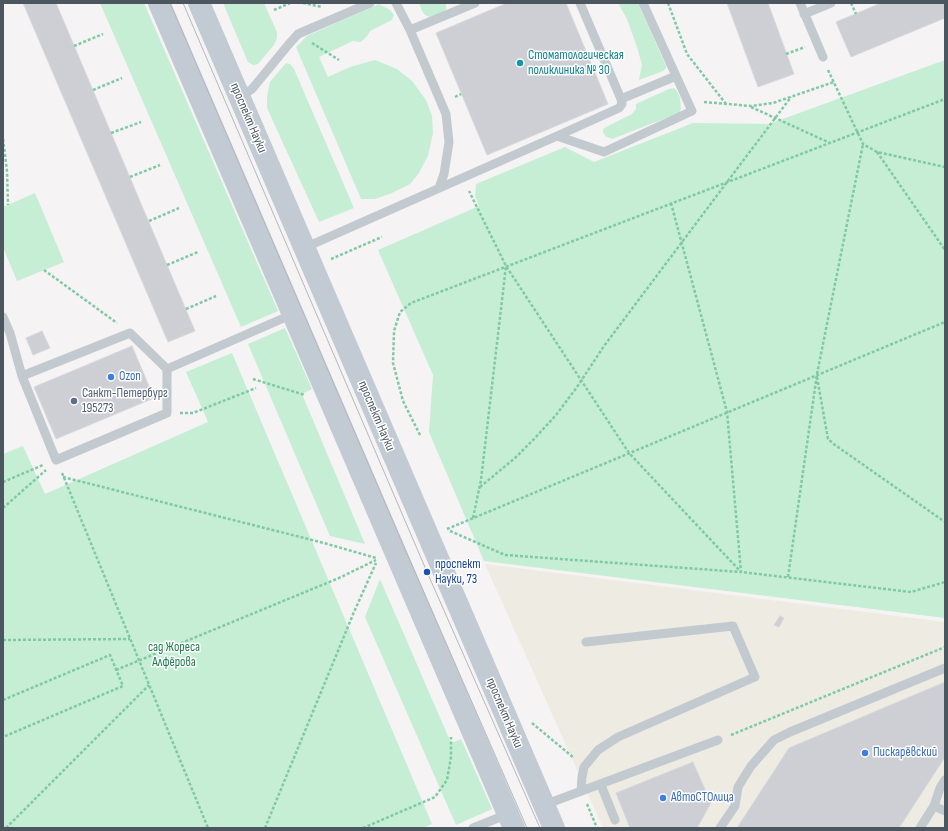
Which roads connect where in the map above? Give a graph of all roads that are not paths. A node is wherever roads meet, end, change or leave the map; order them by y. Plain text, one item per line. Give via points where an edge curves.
1 (159, 3) edge
2 (199, 3) edge
3 (370, 3) edge
4 (396, 3) edge
5 (475, 3) edge
6 (580, 3) edge
7 (643, 3) edge
8 (800, 3) edge
9 (831, 3) edge
10 (463, 5) edge
11 (804, 14) junction
12 (410, 30) junction
13 (823, 57) dead end
14 (676, 76) junction
15 (239, 98) junction
16 (621, 99) junction
17 (557, 136) junction
18 (439, 188) junction
19 (313, 244) junction
20 (293, 314) junction
21 (3, 317) edge
22 (6, 335) edge
23 (167, 369) junction
24 (22, 376) junction
25 (586, 642) dead end
26 (945, 668) edge
27 (718, 740) road end
28 (945, 780) edge
29 (600, 785) junction
30 (581, 791) junction
31 (544, 805) junction
32 (934, 806) junction
33 (945, 811) edge
34 (615, 820) dead end
35 (511, 821) edge
36 (474, 828) edge
37 (554, 828) edge
38 (720, 828) edge
39 (920, 828) edge

1 - 20 main road
2 - 15 main road, проспект Науки
3 - 15 lane via 298,34 252,89
4 - 12 lane
5 - 10 lane
6 - 16 lane
7 - 14 lane
8 - 11 lane
9 - 11 lane
10 - 12 lane
11 - 13 lane
12 - 18 lane via 446,114 449,142
14 - 16 lane
14 - 17 lane via 692,111 604,152
15 - 19 main road, проспект Науки
16 - 17 lane via 622,104 619,108
17 - 18 lane
18 - 19 lane
19 - 31 main road, проспект Науки
20 - 23 lane
20 - 35 main road
21 - 22 lane
22 - 24 lane
23 - 24 lane via 130,332
23 - 24 lane via 167,413 56,460
25 - 30 lane via 733,626 755,677 618,737 598,750 584,767
26 - 38 lane via 774,740 751,766 738,787 735,806
27 - 29 lane
28 - 32 lane
29 - 30 lane
29 - 34 lane
30 - 31 lane
31 - 37 main road, проспект Науки
32 - 33 lane
32 - 39 lane
35 - 36 lane

